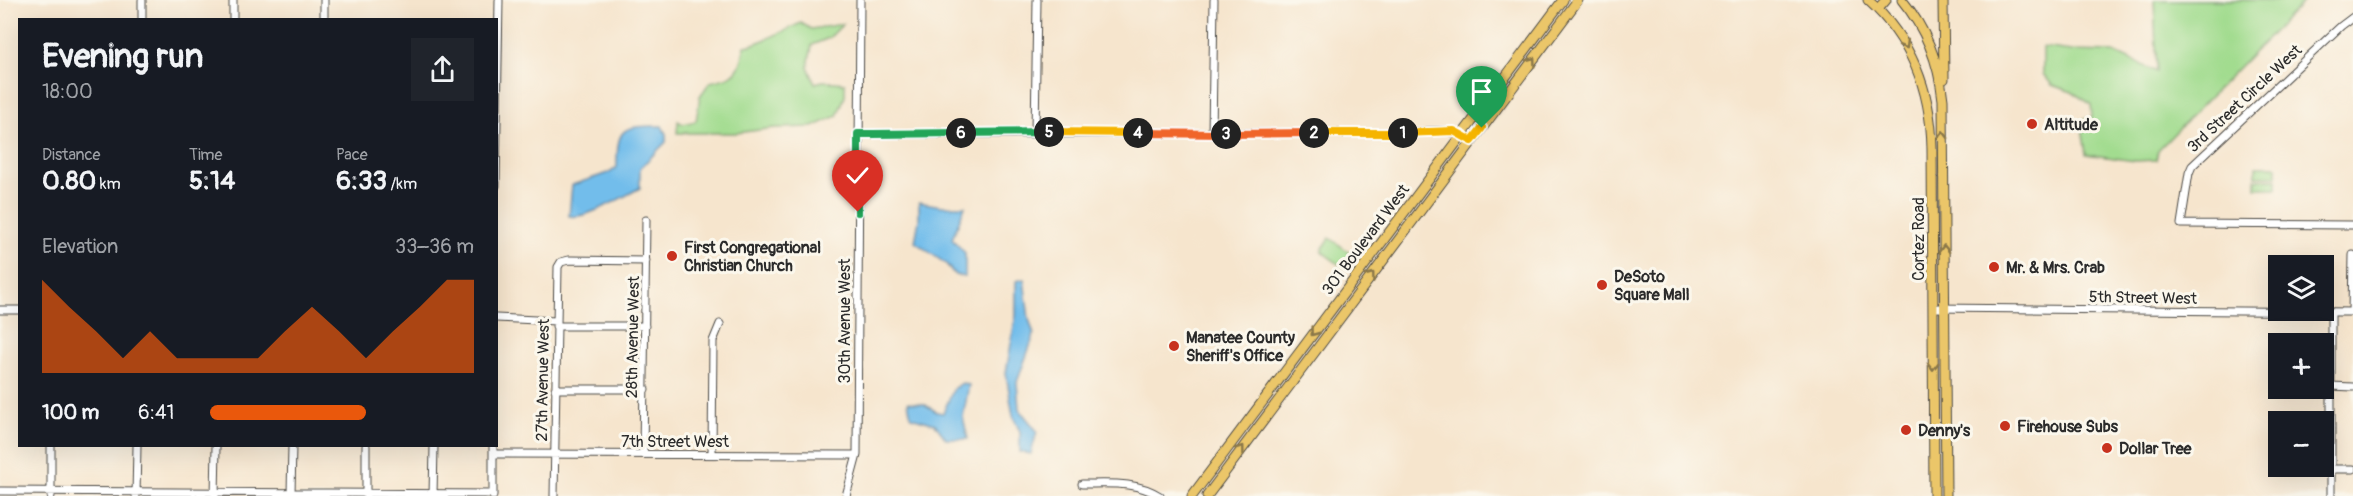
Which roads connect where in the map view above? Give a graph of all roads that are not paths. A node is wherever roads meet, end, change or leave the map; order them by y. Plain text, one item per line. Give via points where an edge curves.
1 (142, 0) edge
2 (233, 0) edge
3 (324, 0) edge
4 (499, 0) edge
5 (860, 0) edge
6 (1037, 0) edge
7 (1214, 0) edge
8 (1563, 0) edge
9 (1578, 0) edge
10 (1869, 0) edge
11 (1886, 0) edge
12 (1902, 0) edge
13 (1943, 0) edge
14 (1878, 9) junction
15 (2353, 17) edge
16 (142, 18) edge
17 (233, 18) edge
18 (324, 18) edge
19 (498, 60) edge
20 (1943, 100) junction
21 (1035, 132) junction
22 (858, 134) junction
23 (1212, 134) junction
24 (1462, 134) junction
25 (1472, 141) junction
26 (646, 220) dead end
27 (2353, 225) edge
28 (2353, 255) edge
29 (646, 261) junction
30 (2353, 296) edge
31 (1933, 308) junction
32 (1944, 308) junction
33 (0, 310) edge
34 (18, 310) edge
35 (2268, 311) edge
36 (2334, 312) edge
37 (2353, 312) edge
38 (498, 318) edge
39 (556, 324) junction
40 (720, 324) dead end
41 (645, 326) junction
42 (2334, 386) edge
43 (2353, 387) edge
44 (555, 389) junction
45 (645, 389) junction
46 (1934, 398) junction
47 (1945, 398) junction
48 (1260, 405) junction
49 (1269, 412) junction
50 (51, 447) edge
51 (137, 447) edge
52 (216, 447) edge
53 (292, 447) edge
54 (366, 447) edge
55 (434, 447) edge
56 (493, 447) edge
57 (493, 454) junction
58 (555, 454) junction
59 (643, 454) junction
60 (712, 454) junction
61 (856, 455) junction
62 (2334, 469) edge
63 (2353, 469) edge
64 (2331, 477) edge
65 (1082, 484) dead end
66 (0, 491) edge
67 (51, 494) edge
68 (136, 494) edge
69 (215, 494) edge
70 (291, 494) edge
71 (366, 495) edge
72 (434, 495) edge
73 (493, 495) edge
74 (1934, 495) edge
75 (1946, 495) edge
76 (554, 496) edge
77 (846, 496) edge
78 (1160, 496) edge
79 (1192, 496) edge
80 (1207, 496) edge
81 (2331, 496) edge

1 - 16 street
2 - 17 street
3 - 18 street
4 - 19 street
5 - 22 street, 30th Avenue West
6 - 21 street
7 - 23 street
8 - 24 main road, 301 Boulevard West
25 -> 9 main road, 301 Boulevard West
10 - 14 main road, Cortez Road
11 - 14 main road
12 - 20 main road, Cortez Road via 1931,47
13 - 20 main road
14 -> 31 main road, Cortez Road via 1910,54 1928,104
15 - 27 street, 3rd Street Circle West via 2192,166 2181,224
32 -> 20 main road, Cortez Road
21 - 22 street
21 - 23 street
22 - 61 street, 30th Avenue West
23 - 24 street
24 - 25 street
24 -> 48 main road, 301 Boulevard West
49 -> 25 main road, 301 Boulevard West
26 - 29 street, 28th Avenue West
28 - 30 street
29 - 39 street, 27th Avenue West via 569,260 560,264
29 - 41 street, 28th Avenue West
30 - 37 street
31 - 32 street, 5th Street West
31 -> 46 main road, Cortez Road
32 - 35 street, 5th Street West
32 - 47 main road, Cortez Road
33 - 34 street
36 - 37 street, 5th Street West
38 - 39 street
39 - 41 street
39 - 44 street, 27th Avenue West
40 - 60 street via 713,341
41 - 45 street, 28th Avenue West
42 - 43 street
44 - 45 street
44 - 58 street, 27th Avenue West
45 - 59 street, 28th Avenue West
46 - 47 street
46 - 74 main road, Cortez Road
47 - 75 main road, Cortez Road
48 - 49 street
48 - 79 main road, 301 Boulevard West
80 -> 49 main road, 301 Boulevard West
50 - 67 street
51 - 68 street
52 - 69 street
53 - 70 street
54 - 71 street
55 - 72 street
56 - 57 street
57 - 58 street, 7th Street West
57 - 73 street
58 - 59 street, 7th Street West
58 - 76 street, 27th Avenue West
59 - 60 street, 7th Street West
60 - 61 street, 7th Street West
61 - 77 street, 30th Avenue West
62 - 63 street
64 - 81 street
65 - 78 street via 1129,484
66 - 67 street
67 - 68 street
68 - 69 street
69 - 70 street
70 - 71 street
71 - 72 street
72 - 73 street
74 - 75 street

